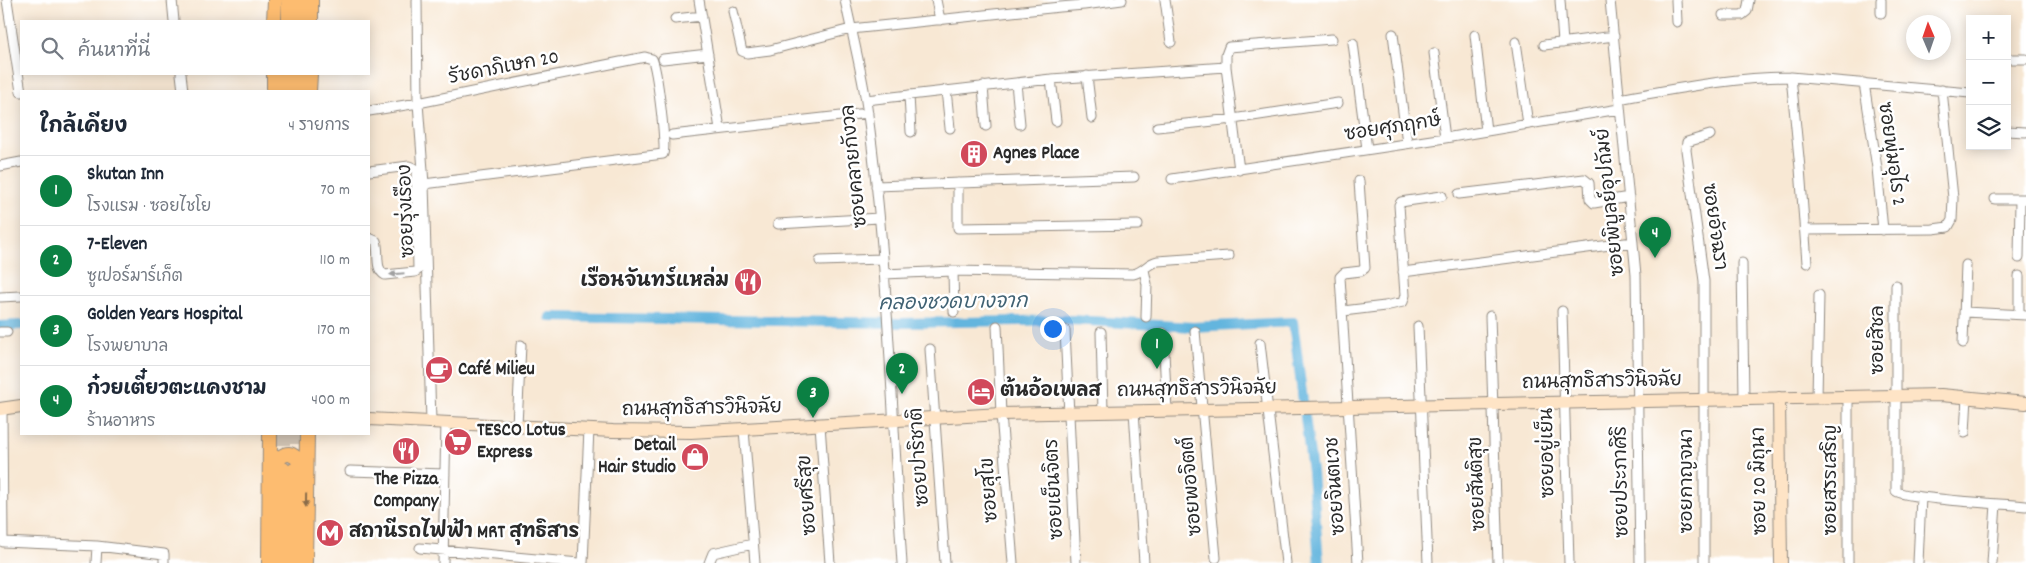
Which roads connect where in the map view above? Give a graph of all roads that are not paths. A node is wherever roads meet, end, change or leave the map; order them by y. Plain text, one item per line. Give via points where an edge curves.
1 (7, 0) edge
2 (172, 0) edge
3 (274, 0) edge
4 (289, 0) edge
5 (299, 0) edge
6 (311, 0) edge
7 (417, 0) edge
8 (699, 0) edge
9 (845, 0) edge
10 (936, 0) edge
11 (1022, 0) edge
12 (1122, 0) edge
13 (1165, 0) edge
14 (1560, 0) edge
15 (1610, 0) edge
16 (1676, 0) edge
17 (1749, 0) edge
18 (1881, 0) edge
19 (1083, 2) edge
20 (733, 11) dead end
21 (1024, 11) junction
22 (1881, 13) dead end
23 (1723, 15) dead end
24 (702, 16) junction
25 (675, 19) dead end
26 (174, 20) edge
27 (274, 20) edge
28 (289, 20) edge
29 (299, 20) edge
30 (311, 20) edge
31 (940, 20) junction
32 (1677, 22) dead end
33 (851, 29) junction
34 (1393, 34) dead end
35 (1475, 36) dead end
36 (1614, 36) junction
37 (1332, 39) dead end
38 (1171, 42) dead end
39 (1516, 42) dead end
40 (1353, 43) dead end
41 (1563, 43) junction
42 (1544, 45) dead end
43 (1434, 53) dead end
44 (708, 54) junction
45 (663, 59) dead end
46 (2011, 59) edge
47 (2026, 59) edge
48 (1226, 67) junction
49 (180, 75) edge
50 (274, 75) edge
51 (288, 75) edge
52 (298, 75) edge
53 (310, 75) edge
54 (1087, 76) junction
55 (1791, 77) junction
56 (1051, 80) junction
57 (1016, 83) junction
58 (1864, 83) junction
59 (983, 86) junction
60 (21, 90) edge
61 (182, 90) edge
62 (274, 90) edge
63 (288, 90) edge
64 (298, 90) edge
65 (310, 90) edge
66 (946, 90) junction
67 (1942, 90) junction
68 (1966, 92) edge
69 (909, 95) junction
70 (866, 100) junction
71 (418, 103) junction
72 (1338, 103) dead end
73 (1619, 104) junction
74 (370, 112) edge
75 (868, 113) junction
76 (1092, 118) dead end
77 (1233, 119) junction
78 (1056, 121) dead end
79 (1020, 124) dead end
80 (1528, 124) junction
81 (986, 126) dead end
82 (1157, 127) dead end
83 (950, 128) dead end
84 (720, 129) junction
85 (1486, 131) junction
86 (2011, 131) edge
87 (911, 132) dead end
88 (2026, 132) edge
89 (672, 135) dead end
90 (1710, 135) dead end
91 (1444, 138) junction
92 (1407, 143) junction
93 (1367, 149) junction
94 (20, 162) edge
95 (0, 166) edge
96 (1239, 170) junction
97 (370, 171) edge
98 (1134, 177) dead end
99 (1172, 179) dead end
100 (1359, 181) dead end
101 (958, 183) junction
102 (424, 184) junction
103 (876, 186) junction
104 (1459, 194) dead end
105 (1442, 196) dead end
106 (1629, 197) junction
107 (1995, 199) dead end
108 (2023, 199) edge
109 (879, 218) junction
110 (778, 224) dead end
111 (1138, 225) dead end
112 (1805, 230) junction
113 (1883, 230) junction
114 (370, 238) edge
115 (1633, 242) junction
116 (1228, 256) dead end
117 (2019, 258) dead end
118 (882, 259) junction
119 (820, 261) dead end
120 (1806, 262) dead end
121 (1742, 263) dead end
122 (1966, 265) dead end
123 (1144, 270) junction
124 (953, 271) junction
125 (1403, 272) junction
126 (884, 274) junction
127 (2019, 276) dead end
128 (1896, 285) dead end
129 (20, 296) edge
130 (1820, 296) dead end
131 (0, 297) edge
132 (1343, 311) junction
133 (1562, 311) dead end
134 (954, 312) dead end
135 (1964, 312) junction
136 (2022, 314) edge
137 (1490, 316) dead end
138 (1146, 317) dead end
139 (997, 326) dead end
140 (1418, 326) dead end
141 (1065, 330) dead end
142 (1194, 330) dead end
143 (1101, 332) dead end
144 (1163, 333) dead end
145 (1260, 343) dead end
146 (1963, 343) dead end
147 (521, 345) dead end
148 (930, 349) dead end
149 (1895, 396) junction
150 (1848, 397) junction
151 (1967, 397) junction
152 (1779, 398) junction
153 (1817, 398) junction
154 (1744, 399) junction
155 (1704, 400) junction
156 (1639, 401) junction
157 (1564, 403) junction
158 (2026, 403) edge
159 (1493, 404) junction
160 (20, 406) edge
161 (1421, 406) junction
162 (1349, 407) junction
163 (1, 408) edge
164 (1267, 409) junction
165 (1202, 410) junction
166 (1167, 411) junction
167 (1103, 412) junction
168 (1134, 412) junction
169 (1068, 413) junction
170 (1001, 414) junction
171 (935, 418) junction
172 (370, 419) edge
173 (892, 420) junction
174 (431, 421) junction
175 (446, 422) junction
176 (517, 425) junction
177 (820, 425) junction
178 (590, 429) junction
179 (744, 430) junction
180 (1965, 433) dead end
181 (271, 435) edge
182 (305, 435) edge
183 (288, 469) junction
184 (350, 471) dead end
185 (444, 474) junction
186 (1921, 497) junction
187 (1996, 504) junction
188 (2026, 506) edge
189 (753, 544) junction
190 (97, 546) junction
191 (420, 548) dead end
192 (444, 551) junction
193 (1216, 558) dead end
194 (96, 563) edge
195 (164, 563) edge
196 (269, 563) edge
197 (282, 563) edge
198 (293, 563) edge
199 (305, 563) edge
200 (443, 563) edge
201 (579, 563) edge
202 (583, 563) edge
203 (709, 563) edge
204 (755, 563) edge
205 (830, 563) edge
206 (902, 563) edge
207 (945, 563) edge
208 (1012, 563) edge
209 (1076, 563) edge
210 (1144, 563) edge
211 (1286, 563) edge
212 (1358, 563) edge
213 (1428, 563) edge
214 (1498, 563) edge
215 (1569, 563) edge
216 (1640, 563) edge
217 (1704, 563) edge
218 (1781, 563) edge
219 (1848, 563) edge
220 (1918, 563) edge
221 (1992, 563) edge

1 - 60 street
2 - 26 street
3 - 27 main road
4 - 28 main road
5 - 29 main road
6 - 30 main road
7 - 71 street, ซอยรุ่งเรือง
8 - 24 street
9 - 33 street, ซอยคลายกังวล
10 - 31 street
11 - 21 street
12 - 19 street
13 - 38 street
14 - 41 street
15 - 36 street, ซอยพิบูลย์อุปถัมย์
16 - 32 street
17 - 23 street via 1747,11 1742,15
18 - 22 street
19 - 21 street
20 - 33 street via 742,51 747,53
21 - 31 street
24 - 25 street
24 - 44 street
31 - 33 street
33 - 70 street, ซอยคลายกังวล
34 - 92 street
35 - 85 street
36 - 41 street
36 - 73 street, ซอยพิบูลย์อุปถัมย์
37 - 48 street via 1229,47
39 - 80 street
40 - 93 street
41 - 42 street
43 - 91 street
44 - 45 street
44 - 84 street
46 - 47 street
48 - 54 street
48 - 77 street
49 - 61 street
50 - 62 main road
51 - 63 main road
52 - 64 main road
53 - 65 main road
54 - 56 street
54 - 76 street
55 - 58 street, ซอยศุภฤกษ์
55 - 73 street, ซอยศุภฤกษ์ via 1737,79
55 - 112 street
56 - 57 street
56 - 78 street
57 - 59 street
57 - 79 street
58 - 67 street, ซอยศุภฤกษ์
58 - 113 street, ซอยพุ่มอุไร 2
59 - 66 street
59 - 81 street
66 - 69 street
66 - 83 street
67 - 68 street, ซอยศุภฤกษ์
67 - 113 street via 1953,198 1952,220 1948,227
69 - 70 street
69 - 87 street
70 - 75 street, ซอยคลายกังวล
71 - 74 street, รัชดาภิเษก 20
71 - 102 street, ซอยรุ่งเรือง
71 - 102 street, รัชดาภิเษก 20 via 650,57 654,63 666,149 663,154
72 - 77 street
73 - 80 street, ซอยศุภฤกษ์
73 - 106 street, ซอยพิบูลย์อุปถัมย์
75 - 84 street
75 - 103 street, ซอยคลายกังวล
77 - 82 street
77 - 96 street
80 - 85 street, ซอยศุภฤกษ์
84 - 89 street
85 - 91 street, ซอยศุภฤกษ์
86 - 88 street
90 - 155 street, ซอยอัจฉรา via 1687,142 1686,150 1704,281
91 - 92 street, ซอยศุภฤกษ์
92 - 93 street, ซอยศุภฤกษ์
93 - 96 street, ซอยศุภฤกษ์
94 - 95 street
96 - 99 street, ซอยศุภฤกษ์
97 -> 114 street via 409,166 416,169 418,270 381,273 376,241
98 - 101 street
100 - 132 street, ซอยจินตเวช via 1366,268 1341,274
101 - 103 street
101 - 111 street via 958,228
102 - 174 street, ซอยรุ่งเรือง
103 - 109 street, ซอยคลายกังวล
104 - 106 street via 1584,179 1589,183 1590,199 1594,203
105 - 125 street via 1401,202 1399,205
106 - 115 street, ซอยพิบูลย์อุปถัมย์
107 - 108 street
108 - 117 street
109 - 110 street
109 - 118 street, ซอยคลายกังวล
112 - 113 street
112 - 120 street
115 - 125 street
115 - 156 street, ซอยพิบูลย์อุปถัมย์
116 - 123 street via 1158,261 1148,264
118 - 119 street
118 - 126 street, ซอยคลายกังวล
121 - 154 street
122 - 135 street
123 - 124 street via 1133,274
123 - 138 street
124 - 126 street
124 - 134 street
125 - 132 street via 1405,295 1402,302
126 - 173 street, ซอยคลายกังวล
127 - 136 street
128 - 149 street, ซอยสิชล
129 - 131 street
130 - 153 street
132 - 162 street, ซอยจินตเวช
133 - 157 street, ซอยอยู่เย็น
135 - 136 street
135 - 146 street
137 - 159 street, ซอยสันติสุข
139 - 170 street, ซอยสุโข
140 - 161 street
141 - 169 street, ซอยเย็นจิตร
142 - 165 street, ซอยพอจิตต์
143 - 167 street
144 - 166 street
145 - 164 street
147 - 176 street
148 - 171 street, ซอยปาริชาติ
149 - 150 street, ถนนสุทธิสารวินิจฉัย
149 - 151 street, ถนนสุทธิสารวินิจฉัย
149 - 186 street, ซอยสิชล via 1896,491
150 - 153 street, ถนนสุทธิสารวินิจฉัย
150 - 219 street, ซอยสรรเสริญ
151 - 158 street, ถนนสุทธิสารวินิจฉัย
151 - 180 street
152 - 153 street, ถนนสุทธิสารวินิจฉัย
152 - 154 street, ถนนสุทธิสารวินิจฉัย
152 - 218 street, ซอย 20 มิถุนา
154 - 155 street, ถนนสุทธิสารวินิจฉัย
155 - 156 street, ถนนสุทธิสารวินิจฉัย
155 - 217 street, ซอยกาญจนา
156 - 157 street, ถนนสุทธิสารวินิจฉัย
156 - 216 street, ซอยประภาศิริ
157 - 159 street, ถนนสุทธิสารวินิจฉัย
157 - 215 street, ซอยอยู่เย็น
159 - 161 street, ถนนสุทธิสารวินิจฉัย
159 - 214 street, ซอยสันติสุข
160 - 163 street
161 - 162 street, ถนนสุทธิสารวินิจฉัย
161 - 213 street
162 - 164 street, ถนนสุทธิสารวินิจฉัย
162 - 212 street, ซอยจินตเวช
163 - 190 street via 3,542
164 - 165 street, ถนนสุทธิสารวินิจฉัย
164 - 211 street
165 - 166 street, ถนนสุทธิสารวินิจฉัย
165 - 193 street, ซอยพอจิตต์
166 - 168 street, ถนนสุทธิสารวินิจฉัย
167 - 168 street, ถนนสุทธิสารวินิจฉัย
167 - 169 street, ถนนสุทธิสารวินิจฉัย
168 - 210 street
169 - 170 street, ถนนสุทธิสารวินิจฉัย
169 - 209 street, ซอยเย็นจิตร
170 - 171 street, ถนนสุทธิสารวินิจฉัย
170 - 208 street, ซอยสุโข
171 - 173 street, ถนนสุทธิสารวินิจฉัย
171 - 207 street, ซอยปาริชาติ
172 - 174 street, ถนนสุทธิสารวินิจฉัย
173 - 177 street, ถนนสุทธิสารวินิจฉัย
173 - 206 street
174 - 175 street, ถนนสุทธิสารวินิจฉัย
175 - 176 street, ถนนสุทธิสารวินิจฉัย
175 - 185 street
176 - 178 street, ถนนสุทธิสารวินิจฉัย
177 - 179 street, ถนนสุทธิสารวินิจฉัย
177 - 205 street, ซอยศรีสุข
178 - 179 street, ถนนสุทธิสารวินิจฉัย
178 - 202 street
179 - 189 street
181 - 183 main road
182 - 183 main road
183 - 196 main road
183 - 197 main road
183 - 198 main road
183 -> 199 main road
184 - 185 street
185 - 192 street
186 - 187 street
186 - 220 street
187 - 188 street
187 - 221 street
189 - 203 street via 713,553
189 - 204 street
190 - 194 street
190 - 195 street via 164,554
191 - 192 street
192 - 200 street
192 - 201 street

